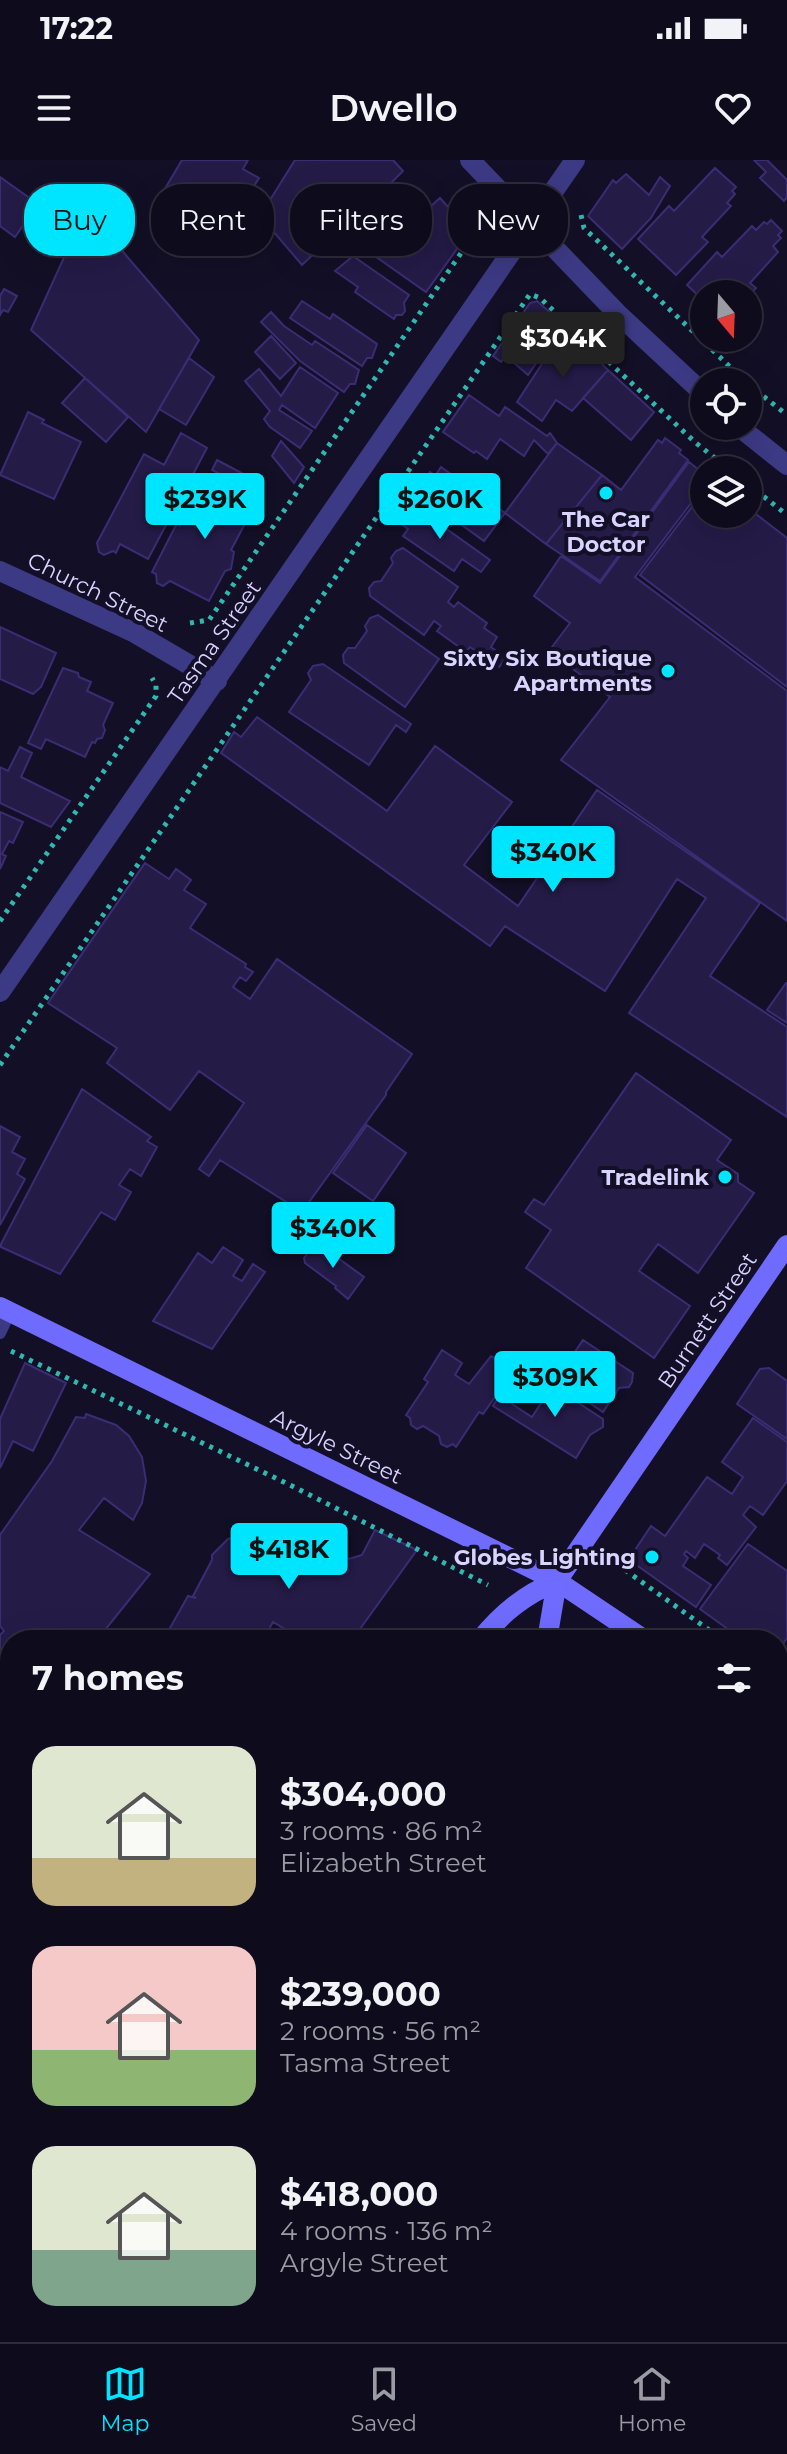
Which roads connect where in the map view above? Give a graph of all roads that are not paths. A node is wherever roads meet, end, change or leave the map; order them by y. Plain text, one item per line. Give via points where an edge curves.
1 (470, 160) edge
2 (575, 160) edge
3 (492, 184) edge
4 (559, 184) edge
5 (510, 256) edge
6 (561, 256) edge
7 (690, 381) edge
8 (756, 440) edge
9 (787, 465) edge
10 (0, 571) edge
11 (217, 681) junction
12 (0, 992) edge
13 (787, 1245) edge
14 (5, 1310) edge
15 (0, 1333) edge
16 (557, 1581) junction
17 (488, 1630) edge
18 (549, 1630) edge
19 (630, 1630) edge

1 - 3 street
2 - 4 street, Tasma Street
5 - 11 street, Tasma Street
6 - 7 street
8 - 9 street
10 - 11 street, Church Street via 135,633
11 - 12 street, Tasma Street
13 - 16 main road, Burnett Street
14 - 15 lane
14 - 16 main road, Argyle Street
16 - 17 main road, Burnett Street via 516,1602
16 - 18 main road, Burnett Street
16 - 19 main road, Argyle Street

